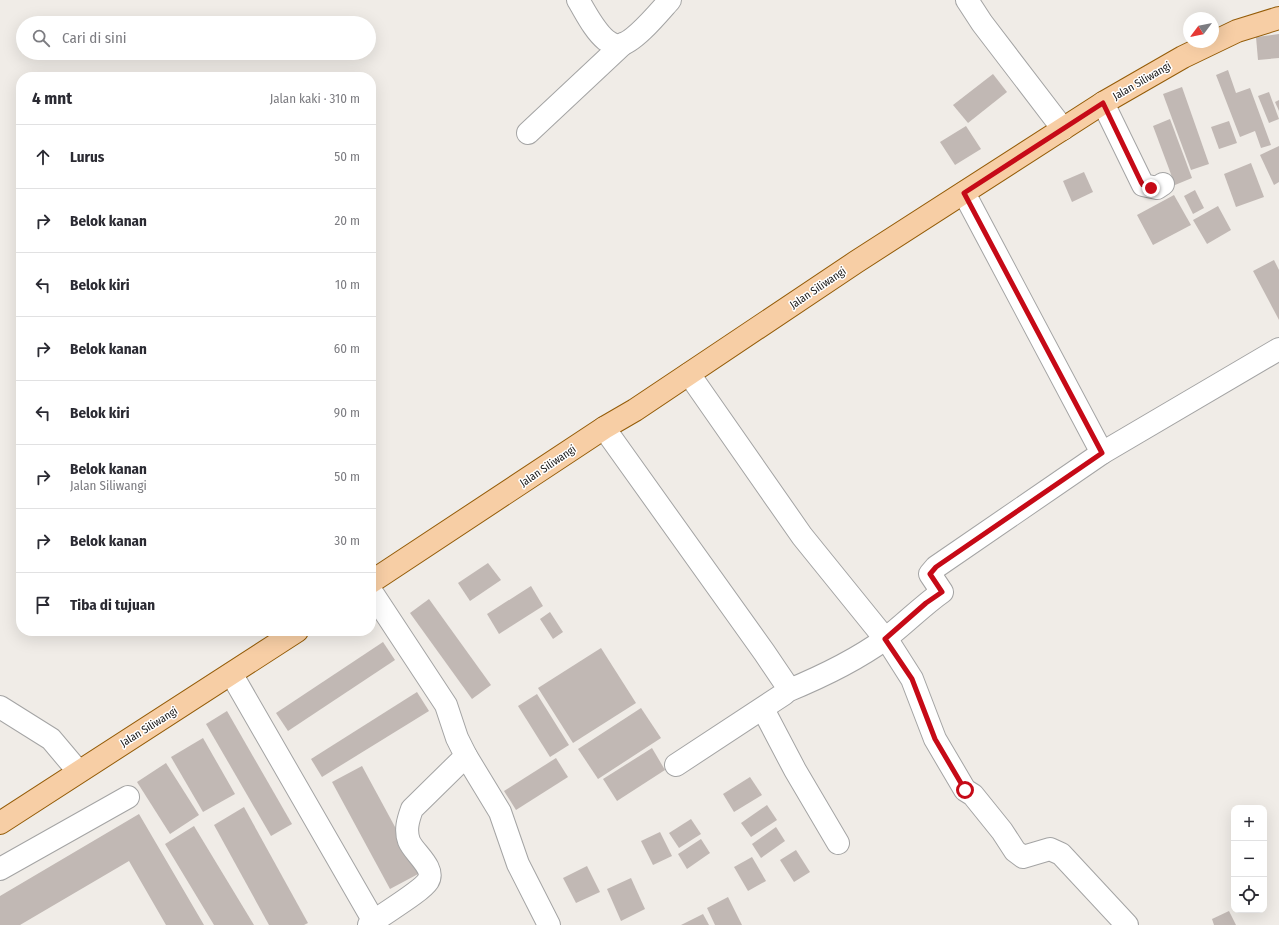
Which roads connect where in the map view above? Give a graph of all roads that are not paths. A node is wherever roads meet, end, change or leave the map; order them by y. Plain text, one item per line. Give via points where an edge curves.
1 (578, 0) edge
2 (670, 0) edge
3 (968, 0) edge
4 (1279, 18) edge
5 (622, 44) junction
6 (1103, 103) junction
7 (1063, 129) junction
8 (528, 133) dead end
9 (1164, 184) dead end
10 (964, 193) junction
11 (1279, 349) edge
12 (689, 374) junction
13 (604, 428) junction
14 (1102, 453) junction
15 (376, 579) edge
16 (376, 599) edge
17 (289, 636) edge
18 (885, 639) junction
19 (226, 678) junction
20 (787, 691) junction
21 (0, 707) edge
22 (763, 709) junction
23 (466, 756) junction
24 (676, 765) dead end
25 (78, 771) junction
26 (128, 797) dead end
27 (0, 823) edge
28 (838, 843) dead end
29 (0, 869) edge
30 (371, 924) edge
31 (549, 925) edge
32 (1127, 925) edge

1 - 5 street via 605,39 618,45
2 - 5 street via 646,27
3 - 7 street
4 - 6 main road, Jalan Siliwangi via 1236,31
5 - 8 street
6 - 7 main road, Jalan Siliwangi
6 - 9 street via 1143,185 1157,188
7 - 10 main road, Jalan Siliwangi
10 - 12 main road, Jalan Siliwangi
10 - 14 street
11 - 14 street
12 - 13 main road, Jalan Siliwangi
12 - 18 street via 802,536
13 - 15 main road, Jalan Siliwangi
13 - 20 street via 764,652 787,686
14 - 18 street via 936,567 930,574 942,592
16 - 23 street via 446,705
17 - 19 main road, Jalan Siliwangi
18 - 20 street via 844,664
18 - 32 street via 912,679 935,739 965,790 973,795 1015,851 1023,857 1050,850 1061,854
19 - 25 main road, Jalan Siliwangi
19 - 30 street
20 - 22 street
21 - 25 street via 51,740
22 - 24 street
22 - 28 street
23 - 30 street via 412,808 408,819 406,829 409,842 426,865 430,873 429,881
23 - 31 street via 500,812 518,864
25 - 27 main road, Jalan Siliwangi
26 - 29 street

